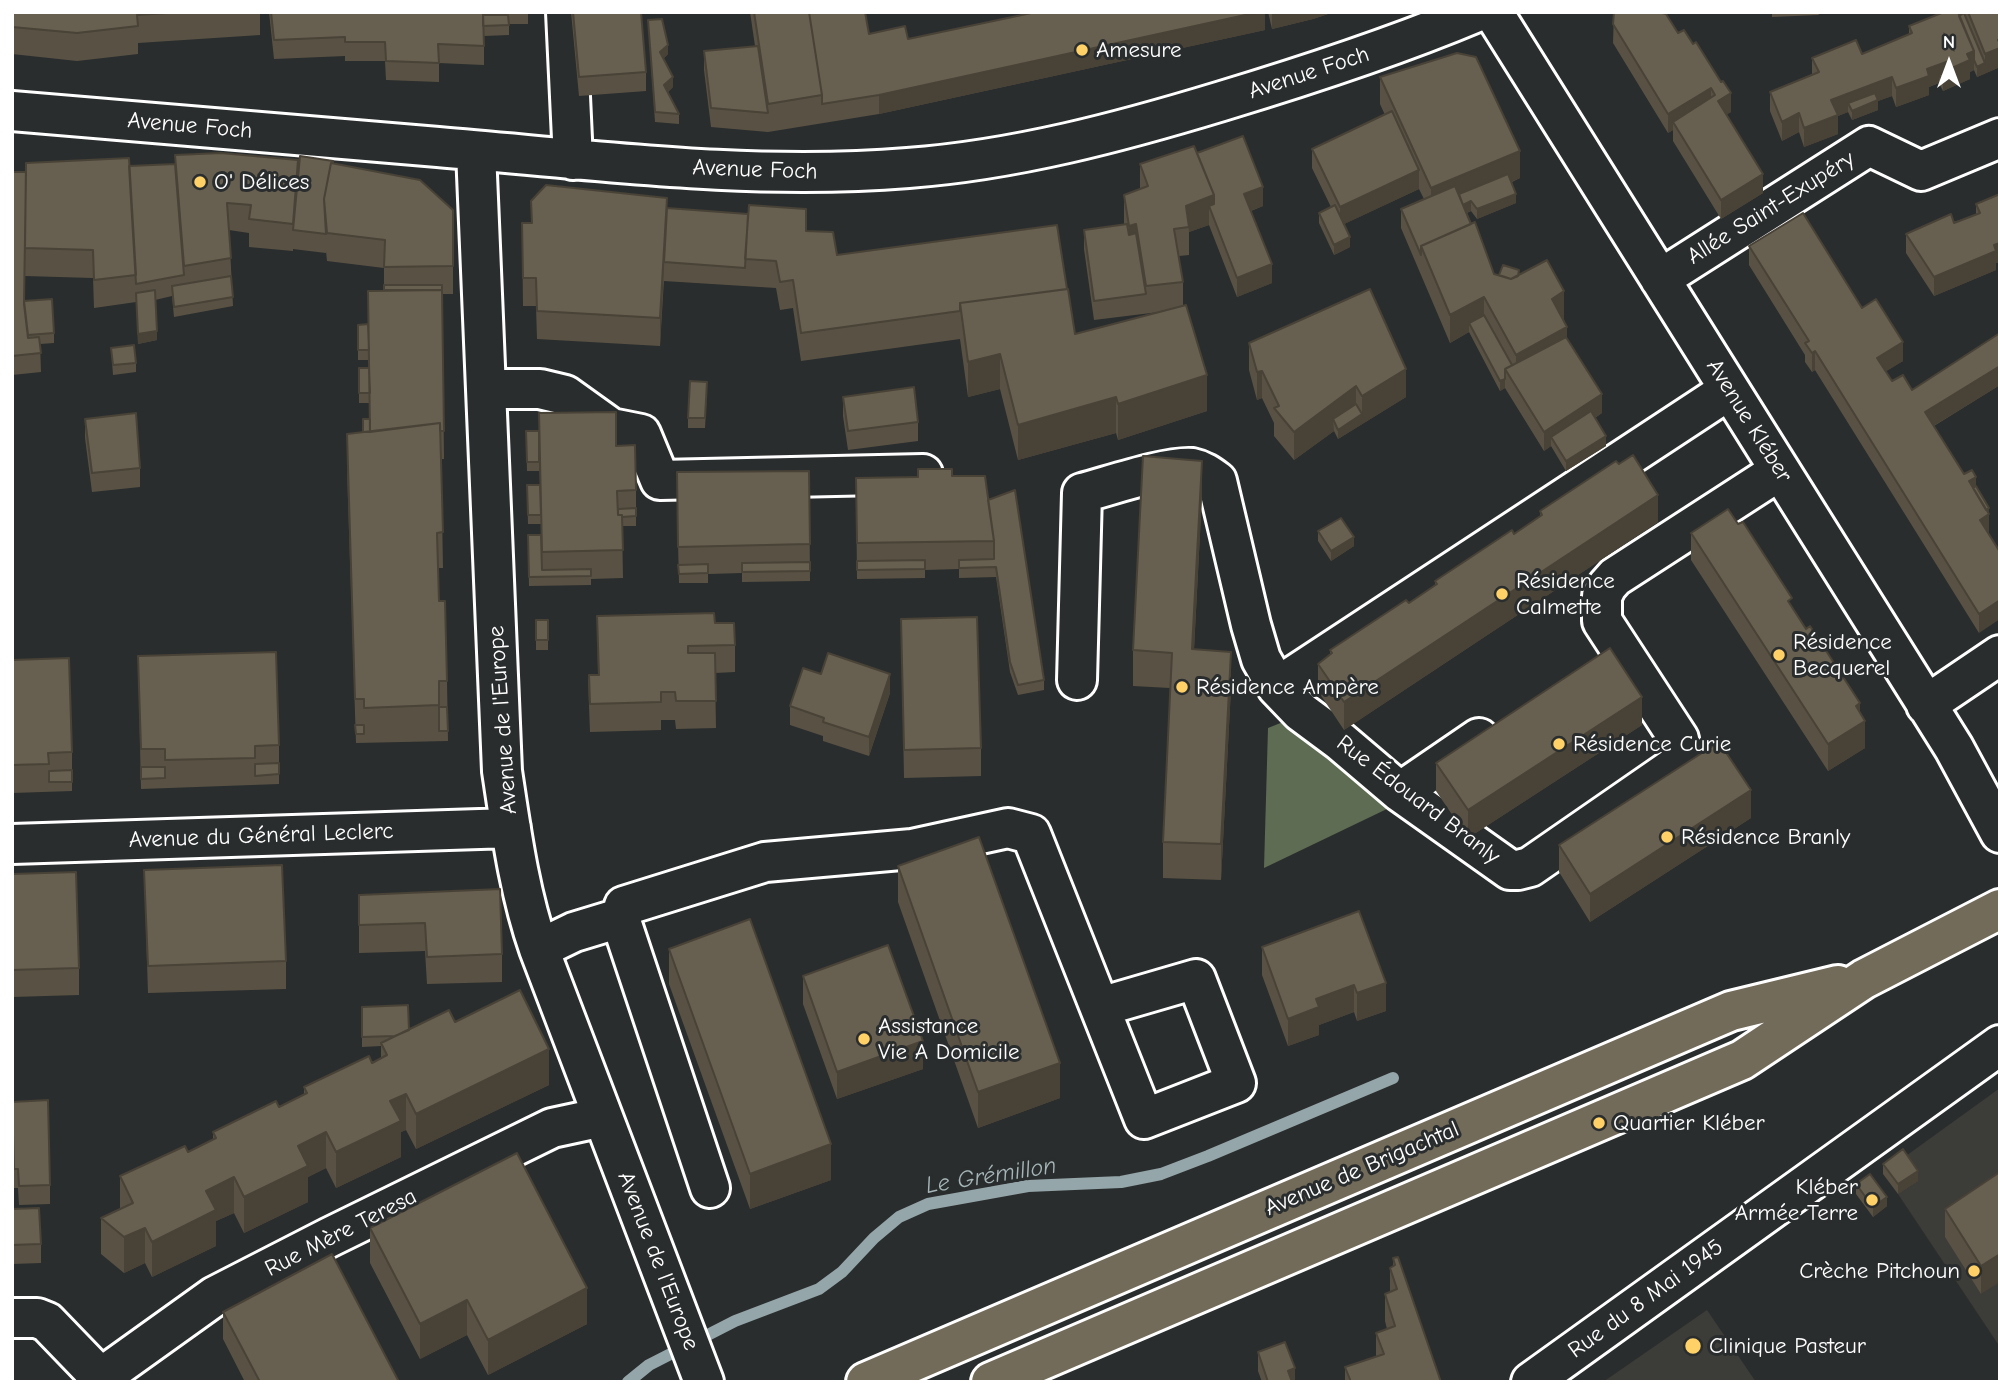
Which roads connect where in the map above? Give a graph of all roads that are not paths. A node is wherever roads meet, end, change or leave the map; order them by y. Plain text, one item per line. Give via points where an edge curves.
1 (566, 12) edge
2 (1477, 12) edge
3 (1493, 12) edge
4 (12, 111) edge
5 (2000, 138) edge
6 (476, 151) junction
7 (573, 160) junction
8 (1660, 279) junction
9 (486, 389) junction
10 (1730, 390) junction
11 (1779, 471) junction
12 (923, 474) edge
13 (1619, 647) junction
14 (2000, 655) edge
15 (1586, 668) edge
16 (1077, 681) dead end
17 (1277, 687) junction
18 (1926, 705) junction
19 (1508, 720) edge
20 (1400, 792) junction
21 (511, 828) junction
22 (2000, 833) edge
23 (12, 844) edge
24 (2000, 909) edge
25 (620, 918) junction
26 (538, 948) junction
27 (1864, 979) junction
28 (1100, 1007) dead end
29 (2000, 1045) edge
30 (603, 1117) junction
31 (710, 1188) dead end
32 (12, 1318) edge
33 (97, 1379) edge
34 (704, 1382) edge
35 (866, 1382) edge
36 (990, 1382) edge
37 (1531, 1382) edge

1 - 7 street
2 - 7 street, Avenue Foch via 1420,36 1252,92 1012,155 910,168 795,174
3 - 8 street, Avenue Kléber
4 - 6 street, Avenue Foch
5 - 8 street, Allée Saint-Exupéry via 1921,171 1869,146
6 - 7 street, Avenue Foch
6 - 9 street, Avenue de l'Europe
8 - 10 street, Avenue Kléber
9 - 12 street via 540,389 565,395 611,428 641,434 660,480
9 - 21 street, Avenue de l'Europe via 502,771
10 - 11 street, Avenue Kléber
10 - 17 street
11 - 13 street, Rue Édouard Branly via 1615,577 1602,596 1602,621
11 - 18 street, Avenue Kléber
13 - 15 street
13 - 20 street, Rue Édouard Branly via 1679,739 1682,757 1676,766 1530,867 1510,870
14 - 18 street
16 - 17 street, Rue Édouard Branly via 1082,493 1191,468 1217,481 1261,659
17 - 20 street, Rue Édouard Branly
18 - 22 street, Avenue Kléber
19 - 20 street
21 - 23 street, Avenue du Général Leclerc
21 - 26 street, Avenue de l'Europe
24 - 27 main road, Avenue de Brigachtal
25 - 26 street
25 - 28 street via 624,906 765,862 912,849 1008,828 1031,834
25 - 31 street
26 - 30 street, Avenue de l'Europe
27 - 35 main road, Avenue de Brigachtal via 1731,1011
27 - 36 main road, Avenue de Brigachtal via 1742,1060
29 - 37 street, Rue du 8 Mai 1945
30 - 33 street, Rue Mère Teresa via 552,1128 215,1296
30 - 34 street, Avenue de l'Europe
32 - 33 street via 47,1322

